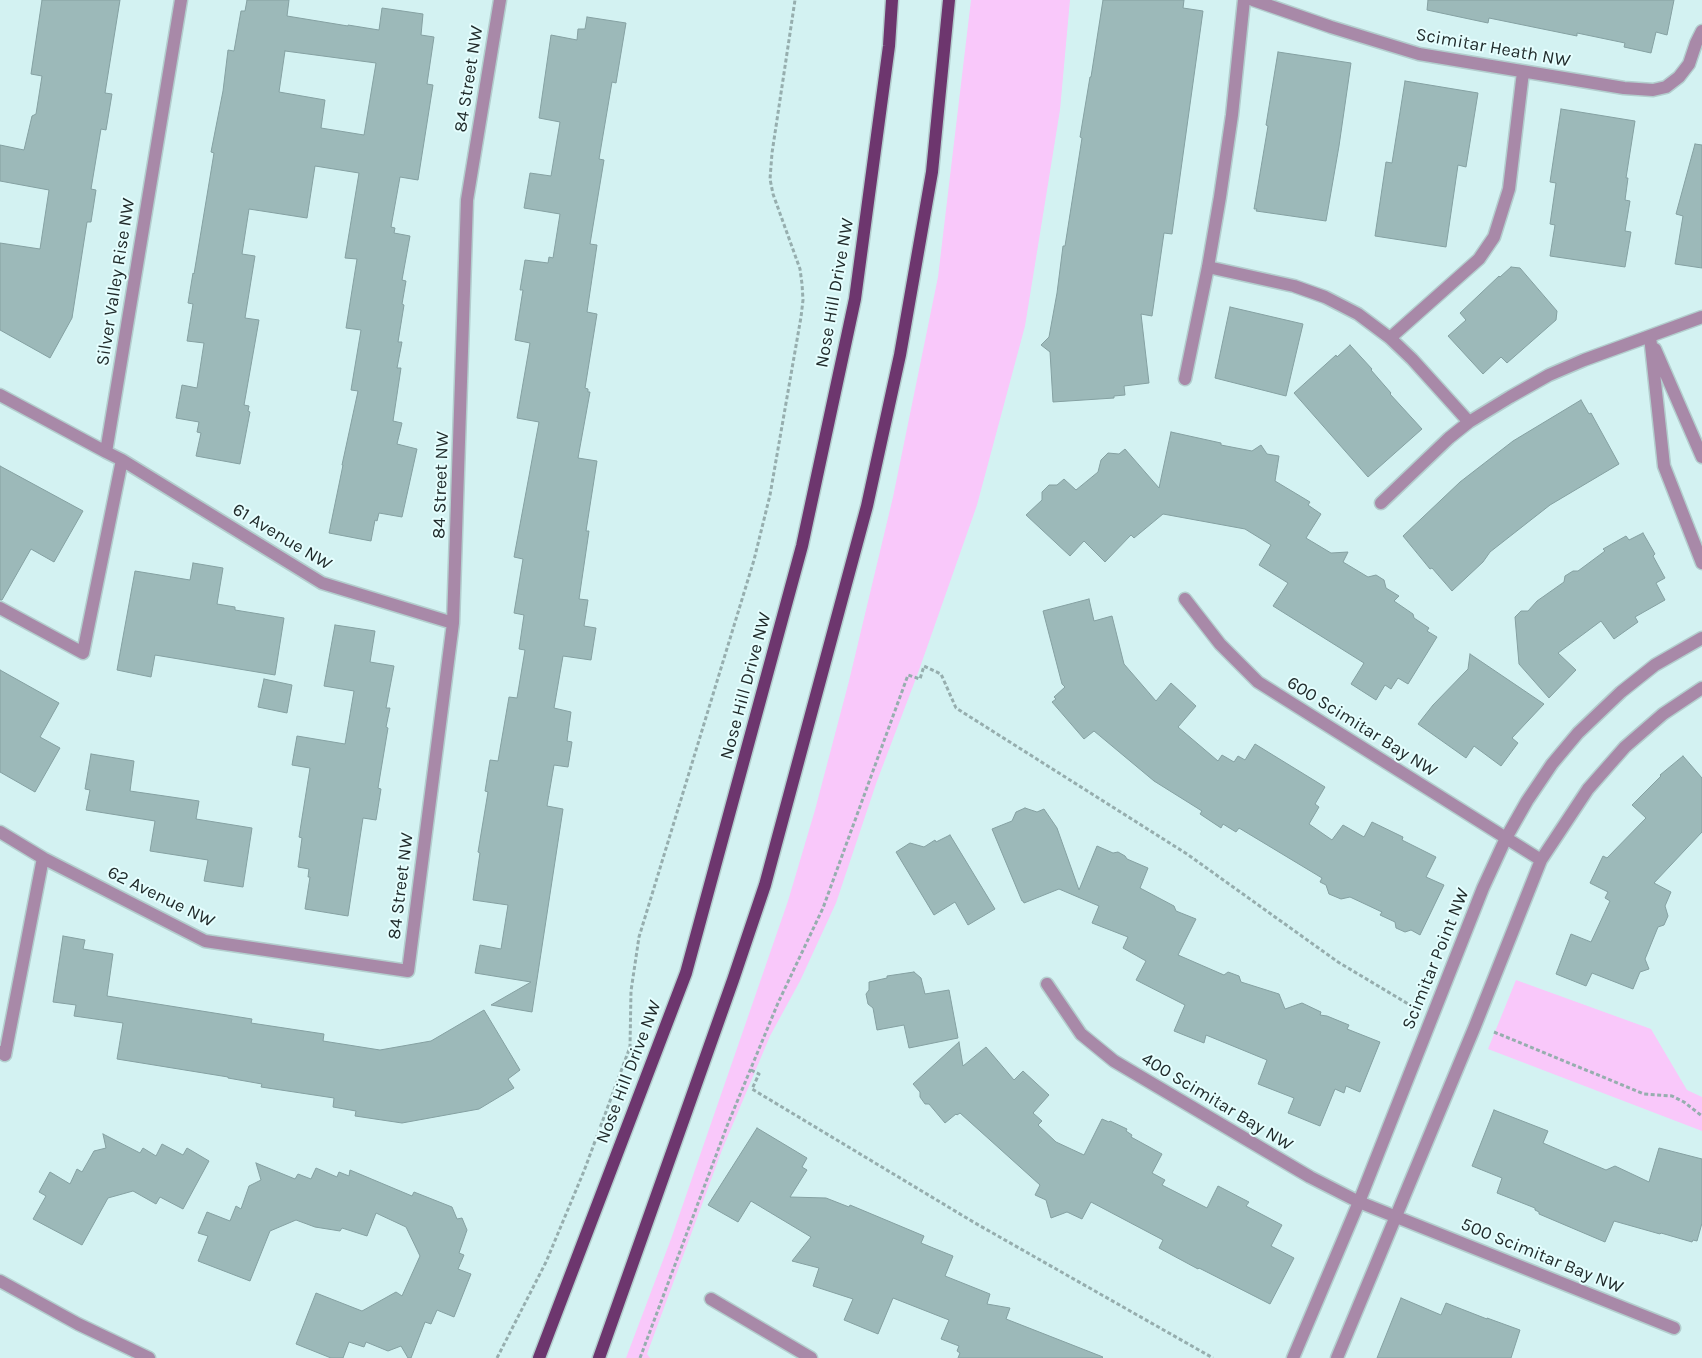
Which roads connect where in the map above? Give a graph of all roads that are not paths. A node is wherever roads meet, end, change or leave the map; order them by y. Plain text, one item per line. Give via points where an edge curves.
1 (181, 0) edge
2 (500, 0) edge
3 (892, 0) edge
4 (949, 0) edge
5 (1244, 0) edge
6 (1253, 0) edge
7 (1702, 31) edge
8 (1523, 72) junction
9 (1208, 267) junction
10 (1702, 317) edge
11 (1650, 336) junction
12 (1390, 338) junction
13 (1185, 379) dead end
14 (0, 395) edge
15 (1469, 422) junction
16 (106, 452) junction
17 (1702, 457) edge
18 (122, 460) junction
19 (1381, 503) dead end
20 (1702, 563) edge
21 (1186, 599) dead end
22 (0, 608) edge
23 (453, 623) junction
24 (1702, 638) edge
25 (1702, 688) edge
26 (0, 832) edge
27 (1506, 838) junction
28 (43, 858) junction
29 (1541, 860) junction
30 (408, 971) joint
31 (1046, 984) dead end
32 (0, 1052) edge
33 (1359, 1202) junction
34 (1396, 1217) junction
35 (0, 1281) edge
36 (711, 1299) dead end
37 (1674, 1328) dead end
38 (149, 1358) edge
39 (539, 1358) edge
40 (600, 1358) edge
41 (811, 1358) edge
42 (1293, 1358) edge
43 (1337, 1358) edge

1 - 16 street, Silver Valley Rise NW
2 - 23 street, 84 Street NW via 467,200
3 - 39 main road, Nose Hill Drive NW via 889,46 854,299 802,546 686,972
4 - 40 main road via 932,172 900,355 867,506 765,885
5 - 9 street via 1232,115
6 - 8 street, Scimitar Heath NW via 1419,54
7 - 8 street, Scimitar Heath NW via 1689,64 1679,77 1666,87 1654,90
8 - 12 street via 1509,189 1494,237 1479,259
9 - 12 street via 1325,296 1358,314
9 - 13 street
10 - 11 street
11 - 15 street via 1549,375
11 - 17 street
11 - 20 street via 1664,466
12 - 15 street
14 - 16 street
15 - 19 street
16 - 18 street, 61 Avenue NW
18 - 22 street via 82,652
18 - 23 street, 61 Avenue NW via 322,583
21 - 27 street, 600 Scimitar Bay NW via 1220,644 1258,682
23 - 30 street, 84 Street NW
24 - 27 street, Scimitar Point NW via 1655,666 1621,692 1578,733 1552,764
25 - 29 street via 1663,714 1625,747 1588,789
26 - 28 street, 62 Avenue NW
27 - 29 street, 600 Scimitar Bay NW
27 - 33 street, Scimitar Point NW
28 - 30 street, 62 Avenue NW via 205,941
28 - 32 street via 6,1055
29 - 34 street
31 - 33 street, 400 Scimitar Bay NW via 1082,1034 1114,1061 1310,1177
33 - 34 street, 400 Scimitar Bay NW
33 - 42 street, Scimitar Point NW
34 - 37 street, 500 Scimitar Bay NW
34 - 43 street
35 - 38 street
36 - 41 street

